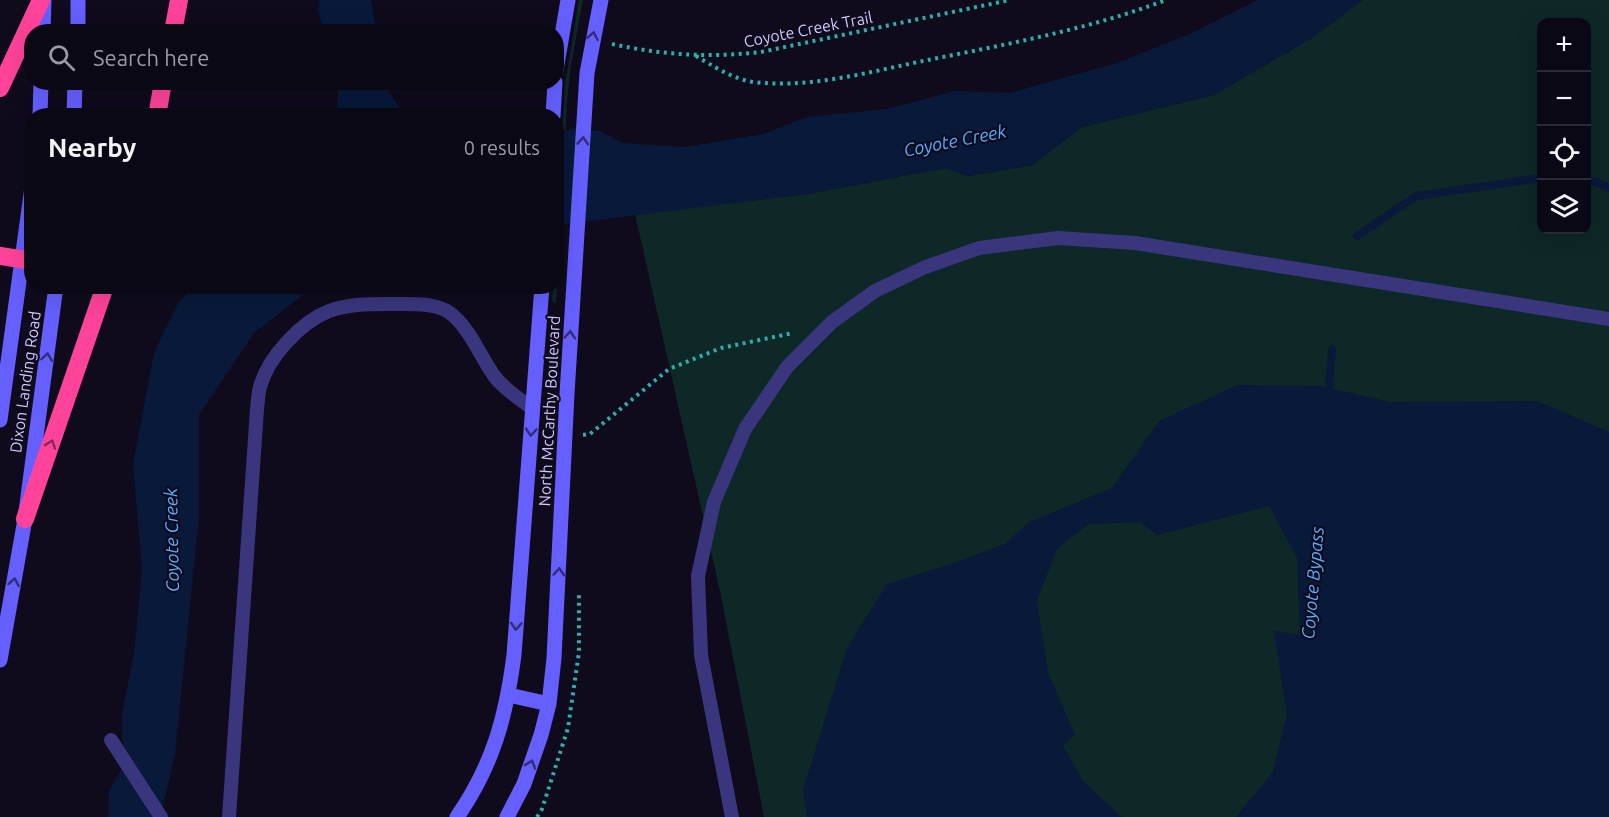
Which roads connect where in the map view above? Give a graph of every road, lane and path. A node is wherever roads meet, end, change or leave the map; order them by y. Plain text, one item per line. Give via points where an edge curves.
1 (42, 0) edge
2 (78, 0) edge
3 (179, 0) edge
4 (568, 0) edge
5 (601, 0) edge
6 (1010, 0) edge
7 (1166, 0) edge
8 (31, 24) edge
9 (43, 24) edge
10 (78, 24) edge
11 (174, 24) edge
12 (564, 24) edge
13 (24, 38) edge
14 (609, 44) dead end
15 (696, 56) junction
16 (0, 88) edge
17 (41, 90) edge
18 (75, 90) edge
19 (161, 90) edge
20 (555, 90) edge
21 (40, 108) edge
22 (74, 108) edge
23 (158, 108) edge
24 (553, 108) edge
25 (0, 256) edge
26 (24, 260) edge
27 (24, 278) edge
28 (55, 294) edge
29 (102, 294) edge
30 (541, 294) edge
31 (1609, 319) edge
32 (832, 322) junction
33 (533, 409) junction
34 (0, 420) edge
35 (565, 438) junction
36 (25, 519) junction
37 (0, 660) edge
38 (509, 695) junction
39 (549, 704) junction
40 (111, 740) dead end
41 (161, 817) edge
42 (229, 817) edge
43 (457, 817) edge
44 (507, 817) edge
45 (732, 817) edge

1 - 8 highway
1 - 9 main road
2 - 10 main road
3 - 11 highway
4 - 12 main road
35 -> 5 main road, North McCarthy Boulevard via 587,73
6 - 15 path, Coyote Creek Trail via 761,52
7 - 15 path via 1135,12 1047,34 855,75 793,83 751,82
13 - 16 highway
14 - 15 path, Coyote Creek Trail
17 - 21 main road
18 - 22 main road
19 - 23 highway
20 - 24 main road
25 - 26 highway
27 - 34 main road, Dixon Landing Road
36 -> 28 main road, Dixon Landing Road
36 -> 29 highway
30 - 33 main road, North McCarthy Boulevard
31 - 32 lane via 1135,243 1058,238 979,248 923,268 875,291
32 - 35 path via 721,348 669,369 590,434
32 - 45 lane via 787,367 745,429 714,502 698,576 701,655
33 -> 38 main road, North McCarthy Boulevard
33 - 42 lane via 496,377 451,314 438,307 361,304 329,311 304,326 284,345 260,385 257,410
39 -> 35 main road, North McCarthy Boulevard
37 -> 36 main road, Dixon Landing Road
38 - 39 main road
38 - 43 main road, North McCarthy Boulevard via 486,768
44 -> 39 main road, North McCarthy Boulevard via 524,784
40 - 41 lane

